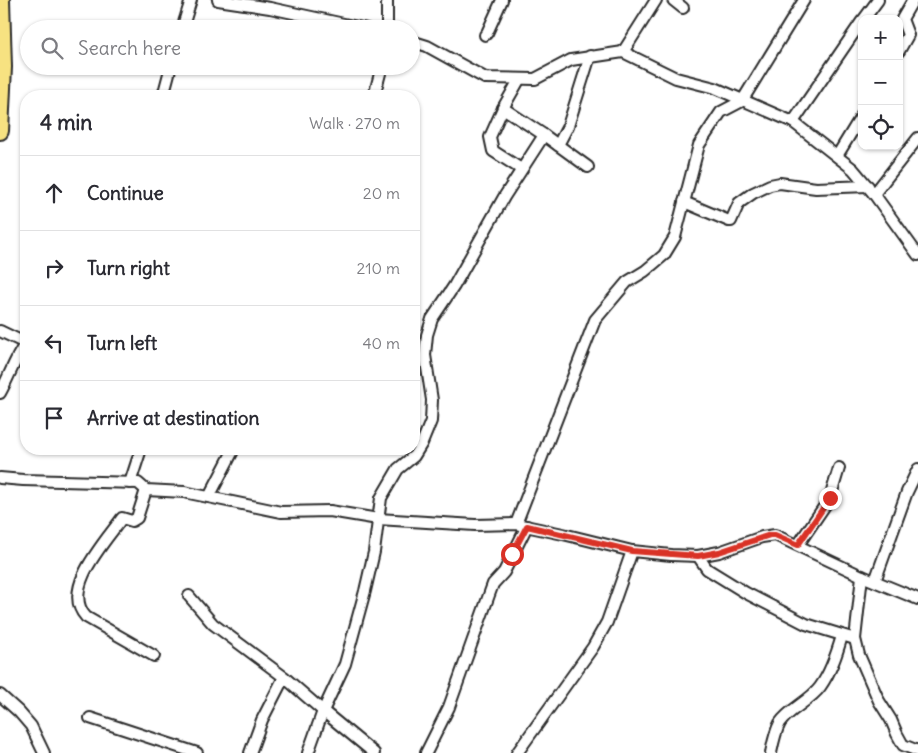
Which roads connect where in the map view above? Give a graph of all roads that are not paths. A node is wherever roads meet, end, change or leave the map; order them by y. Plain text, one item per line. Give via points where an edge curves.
1 (1, 0) edge
2 (191, 0) edge
3 (218, 0) edge
4 (387, 0) edge
5 (502, 0) edge
6 (656, 0) edge
7 (674, 0) edge
8 (804, 0) edge
9 (878, 0) edge
10 (913, 0) edge
11 (683, 8) dead end
12 (867, 15) edge
13 (903, 17) edge
14 (185, 20) edge
15 (325, 20) edge
16 (386, 20) edge
17 (903, 22) edge
18 (858, 27) edge
19 (485, 35) dead end
20 (420, 44) edge
21 (903, 44) edge
22 (623, 52) junction
23 (590, 56) junction
24 (169, 75) edge
25 (380, 75) edge
26 (519, 80) junction
27 (165, 90) edge
28 (376, 90) edge
29 (742, 100) junction
30 (503, 108) junction
31 (794, 122) junction
32 (858, 122) edge
33 (0, 131) edge
34 (544, 135) junction
35 (918, 138) edge
36 (558, 144) junction
37 (837, 156) junction
38 (588, 166) dead end
39 (521, 169) junction
40 (871, 190) junction
41 (684, 202) junction
42 (918, 255) edge
43 (0, 331) edge
44 (20, 340) edge
45 (20, 355) edge
46 (0, 393) edge
47 (420, 446) edge
48 (139, 455) edge
49 (231, 455) edge
50 (415, 455) edge
51 (839, 468) dead end
52 (918, 469) edge
53 (0, 478) edge
54 (130, 483) junction
55 (146, 490) junction
56 (208, 497) junction
57 (378, 519) junction
58 (521, 525) junction
59 (798, 545) junction
60 (632, 551) junction
61 (698, 556) junction
62 (862, 576) junction
63 (875, 581) junction
64 (189, 596) dead end
65 (918, 600) edge
66 (842, 636) junction
67 (855, 639) junction
68 (154, 656) dead end
69 (284, 677) junction
70 (0, 695) edge
71 (323, 711) junction
72 (90, 718) dead end
73 (173, 749) edge
74 (918, 751) edge
75 (44, 753) edge
76 (197, 753) edge
77 (250, 753) edge
78 (308, 753) edge
79 (374, 753) edge
80 (426, 753) edge
81 (517, 753) edge
82 (771, 753) edge

1 - 33 highway via 3,67
2 - 14 street
3 - 15 street
4 - 16 street
5 - 19 street
6 - 22 street
7 - 11 street
8 - 29 street
9 - 12 street
10 - 13 street
17 - 21 street via 908,35
18 - 31 street
20 - 26 street via 486,78
22 - 23 street
22 - 29 street via 676,78 715,88
23 - 26 street via 571,60 535,80
23 - 36 street via 568,126
24 - 27 street
25 - 28 street
26 - 30 street
29 - 31 street
29 - 41 street via 721,112 699,145
30 - 34 street
30 - 39 street via 490,137 490,145 493,151
31 - 37 street
32 - 37 street
34 - 36 street
34 - 39 street
35 - 40 street
36 - 38 street
37 - 40 street
39 - 47 street via 432,320 425,355 432,400 431,421
40 - 41 street via 770,185 739,203 729,221
40 - 42 street
41 - 58 street via 675,236 664,255 627,282 595,320
43 - 44 street
45 - 46 street
48 - 54 street
49 - 56 street
50 - 57 street via 398,469 386,488
51 - 59 street via 830,498
52 - 63 street
53 - 54 street
54 - 55 street via 138,483
55 - 56 street
55 - 68 street via 137,518 132,521 122,518 89,562 78,595 86,617
56 - 57 street via 281,512 330,512
57 - 58 street
57 - 71 street via 366,591 345,664
58 - 60 street
58 - 80 street via 504,572 493,584 449,707
59 - 61 street via 770,535
59 - 62 street
60 - 61 street
60 - 81 street via 603,630
61 - 66 street via 707,568 746,593 806,624
62 - 63 street
62 - 67 street
63 - 65 street
64 - 69 street via 213,624
66 - 67 street
66 - 82 street via 821,686 781,721
67 - 74 street via 859,655 896,734 904,745
69 - 71 street
69 - 77 street via 262,720
70 - 75 street via 31,726
71 - 78 street
71 - 79 street
72 - 73 street
73 - 76 street

